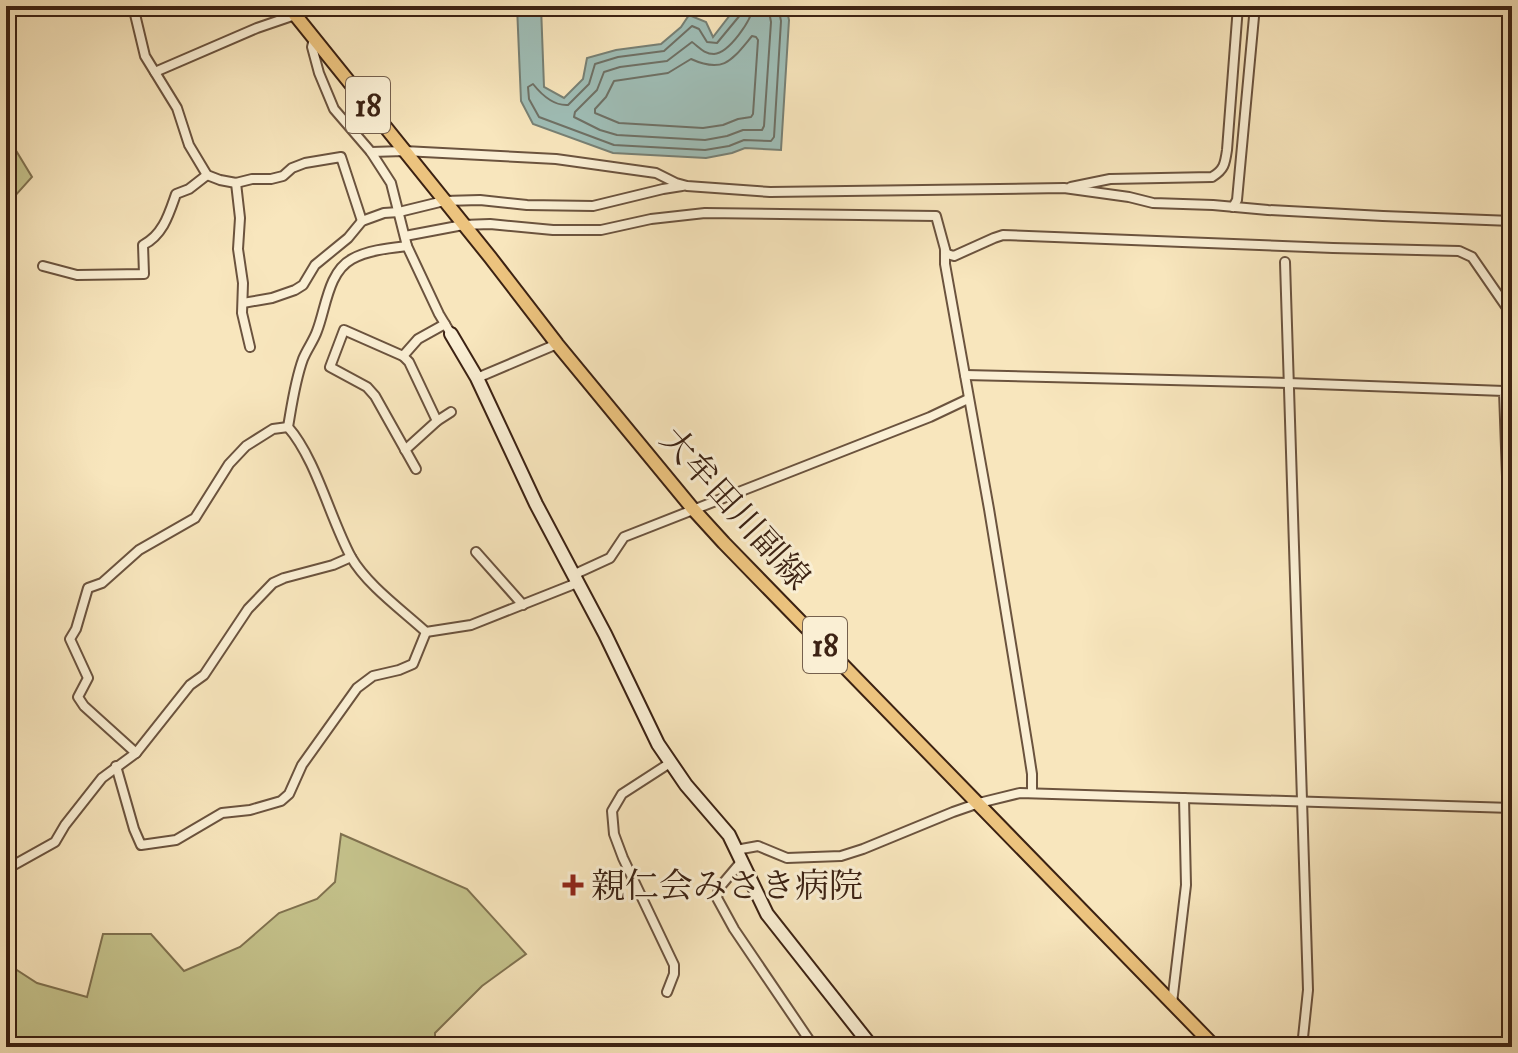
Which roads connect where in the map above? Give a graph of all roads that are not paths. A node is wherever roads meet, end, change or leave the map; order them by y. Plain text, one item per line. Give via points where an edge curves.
1 (133, 6) edge
2 (1238, 6) edge
3 (1255, 6) edge
4 (292, 11) edge
5 (314, 37) junction
6 (155, 72) junction
7 (404, 151) junction
8 (371, 152) junction
9 (207, 175) junction
10 (236, 183) junction
11 (687, 186) junction
12 (1064, 188) junction
13 (446, 203) junction
14 (1233, 207) junction
15 (399, 212) junction
16 (362, 221) junction
17 (1512, 221) edge
18 (462, 223) junction
19 (406, 241) junction
20 (945, 249) junction
21 (1285, 262) dead end
22 (43, 266) dead end
23 (243, 303) junction
24 (1512, 315) edge
25 (448, 329) junction
26 (557, 344) junction
27 (250, 347) dead end
28 (403, 356) junction
29 (965, 375) junction
30 (477, 378) junction
31 (1288, 383) junction
32 (968, 399) junction
33 (451, 412) dead end
34 (437, 421) junction
35 (288, 427) junction
36 (405, 450) junction
37 (416, 469) dead end
38 (693, 509) junction
39 (476, 552) dead end
40 (351, 557) junction
41 (575, 579) junction
42 (523, 605) junction
43 (1512, 618) edge
44 (426, 632) junction
45 (136, 753) junction
46 (670, 763) junction
47 (116, 766) junction
48 (1032, 793) junction
49 (1184, 798) junction
50 (1303, 801) junction
51 (979, 803) junction
52 (1512, 808) edge
53 (739, 856) junction
54 (6, 871) edge
55 (667, 992) dead end
56 (1172, 1003) junction
57 (814, 1047) edge
58 (872, 1047) edge
59 (1215, 1047) edge
60 (1302, 1047) edge

1 - 6 street via 142,48
2 - 12 street via 1221,171 1212,177 1110,179
3 - 14 street
4 - 5 main road, 大牟田川副線 / 18
4 - 6 street
5 - 7 main road, 大牟田川副線 / 18
5 - 8 street via 319,73 334,109
6 - 9 street
7 - 8 street
7 - 11 street via 556,159 656,173
7 - 13 main road, 大牟田川副線 / 18
8 - 15 street via 391,183
9 - 10 street
9 - 22 street via 176,194 161,230 143,245 144,274 77,275
10 - 16 street via 271,179 305,163 341,157
10 - 23 street
11 - 12 street via 770,192
11 - 13 street via 593,206
12 - 14 street via 1153,203
13 - 15 street
13 - 18 main road, 大牟田川副線 / 18
14 - 17 street
15 - 16 street
15 - 19 street
16 - 23 street via 315,265 303,285
18 - 19 street
18 - 20 street via 601,230 705,213 936,216
18 - 26 main road, 大牟田川副線 / 18
19 - 25 street
19 - 35 street via 351,259 341,268 304,358
20 - 24 street via 954,256 1003,235 1459,251 1472,257
20 - 29 street
21 - 31 street
23 - 27 street
25 - 28 street via 418,339
25 - 30 street
26 - 30 street
26 - 38 main road, 大牟田川副線 / 18
28 - 34 street
28 - 36 street via 344,330 330,367 367,387
29 - 31 street
29 - 32 street
30 - 41 street
31 - 43 street via 1504,391
31 - 50 street
32 - 38 street
32 - 48 street
33 - 34 street
34 - 36 street
35 - 40 street via 311,465
35 - 45 street via 273,429 246,446 195,518 88,588 70,639 88,678 78,697
36 - 37 street
38 - 41 street via 624,537 610,558
38 - 51 main road, 大牟田川副線 / 18
39 - 42 street
40 - 44 street via 363,575
40 - 45 street via 273,583 248,609 204,675
41 - 42 street
41 - 46 street
42 - 44 street via 471,625
44 - 47 street via 413,664 373,676 357,688 281,801 222,813 176,840 141,845
45 - 47 street
46 - 53 street via 722,826
46 - 55 street via 622,794 612,811 623,858 674,965
47 - 54 street via 55,842
48 - 49 street
48 - 51 street
49 - 50 street
49 - 56 street via 1186,885
50 - 52 street
50 - 60 street via 1308,990
51 - 53 street via 841,856 787,858 758,846
51 - 56 main road, 大牟田川副線 / 18
53 - 57 street via 717,898
53 - 58 street via 767,914
56 - 59 main road, 大牟田川副線 / 18

